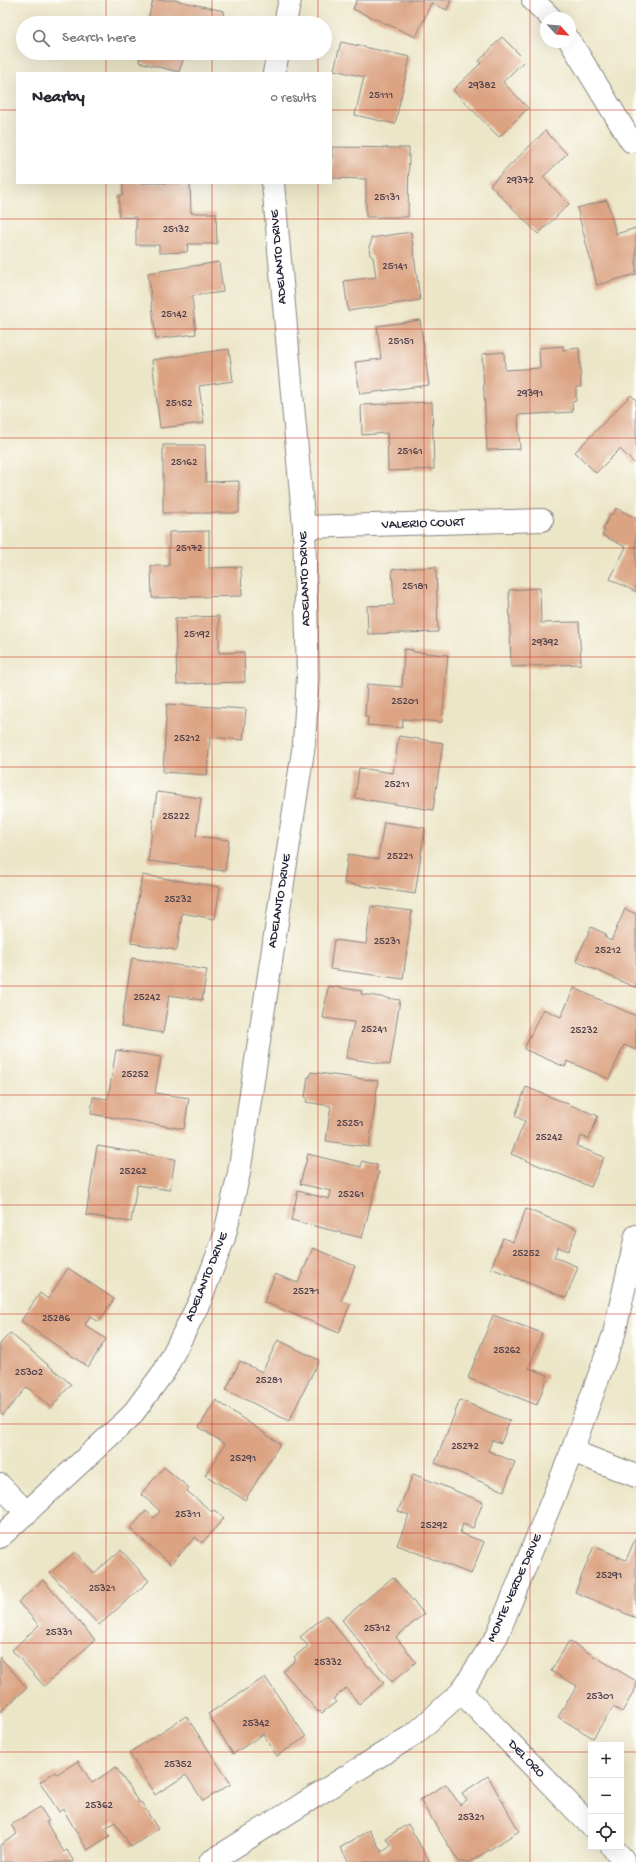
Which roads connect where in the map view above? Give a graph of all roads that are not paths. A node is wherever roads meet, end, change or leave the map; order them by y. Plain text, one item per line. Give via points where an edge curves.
1 (290, 0) edge
2 (533, 0) edge
3 (545, 12) edge
4 (287, 16) edge
5 (574, 48) edge
6 (277, 60) edge
7 (274, 72) edge
8 (631, 142) dead end
9 (272, 184) edge
10 (542, 520) dead end
11 (304, 527) junction
12 (636, 1236) edge
13 (572, 1451) junction
14 (636, 1476) edge
15 (0, 1485) edge
16 (27, 1513) junction
17 (0, 1537) edge
18 (461, 1692) junction
19 (588, 1823) edge
20 (210, 1862) edge

1 - 4 street
2 - 3 street
5 - 8 street
6 - 7 street
9 - 11 street, ADELANTO DRIVE
10 - 11 street, VALERIO COURT
11 - 16 street, ADELANTO DRIVE via 308,676 304,744 239,1173 224,1238 200,1301 164,1370 131,1416
12 - 13 street, MONTE VERDE DRIVE via 614,1334
13 - 14 street
13 - 18 street, MONTE VERDE DRIVE via 497,1636
15 - 16 street
16 - 17 street, ADELANTO DRIVE
18 - 19 street, DEL ORO
18 - 20 street, MONTE VERDE DRIVE via 416,1733

